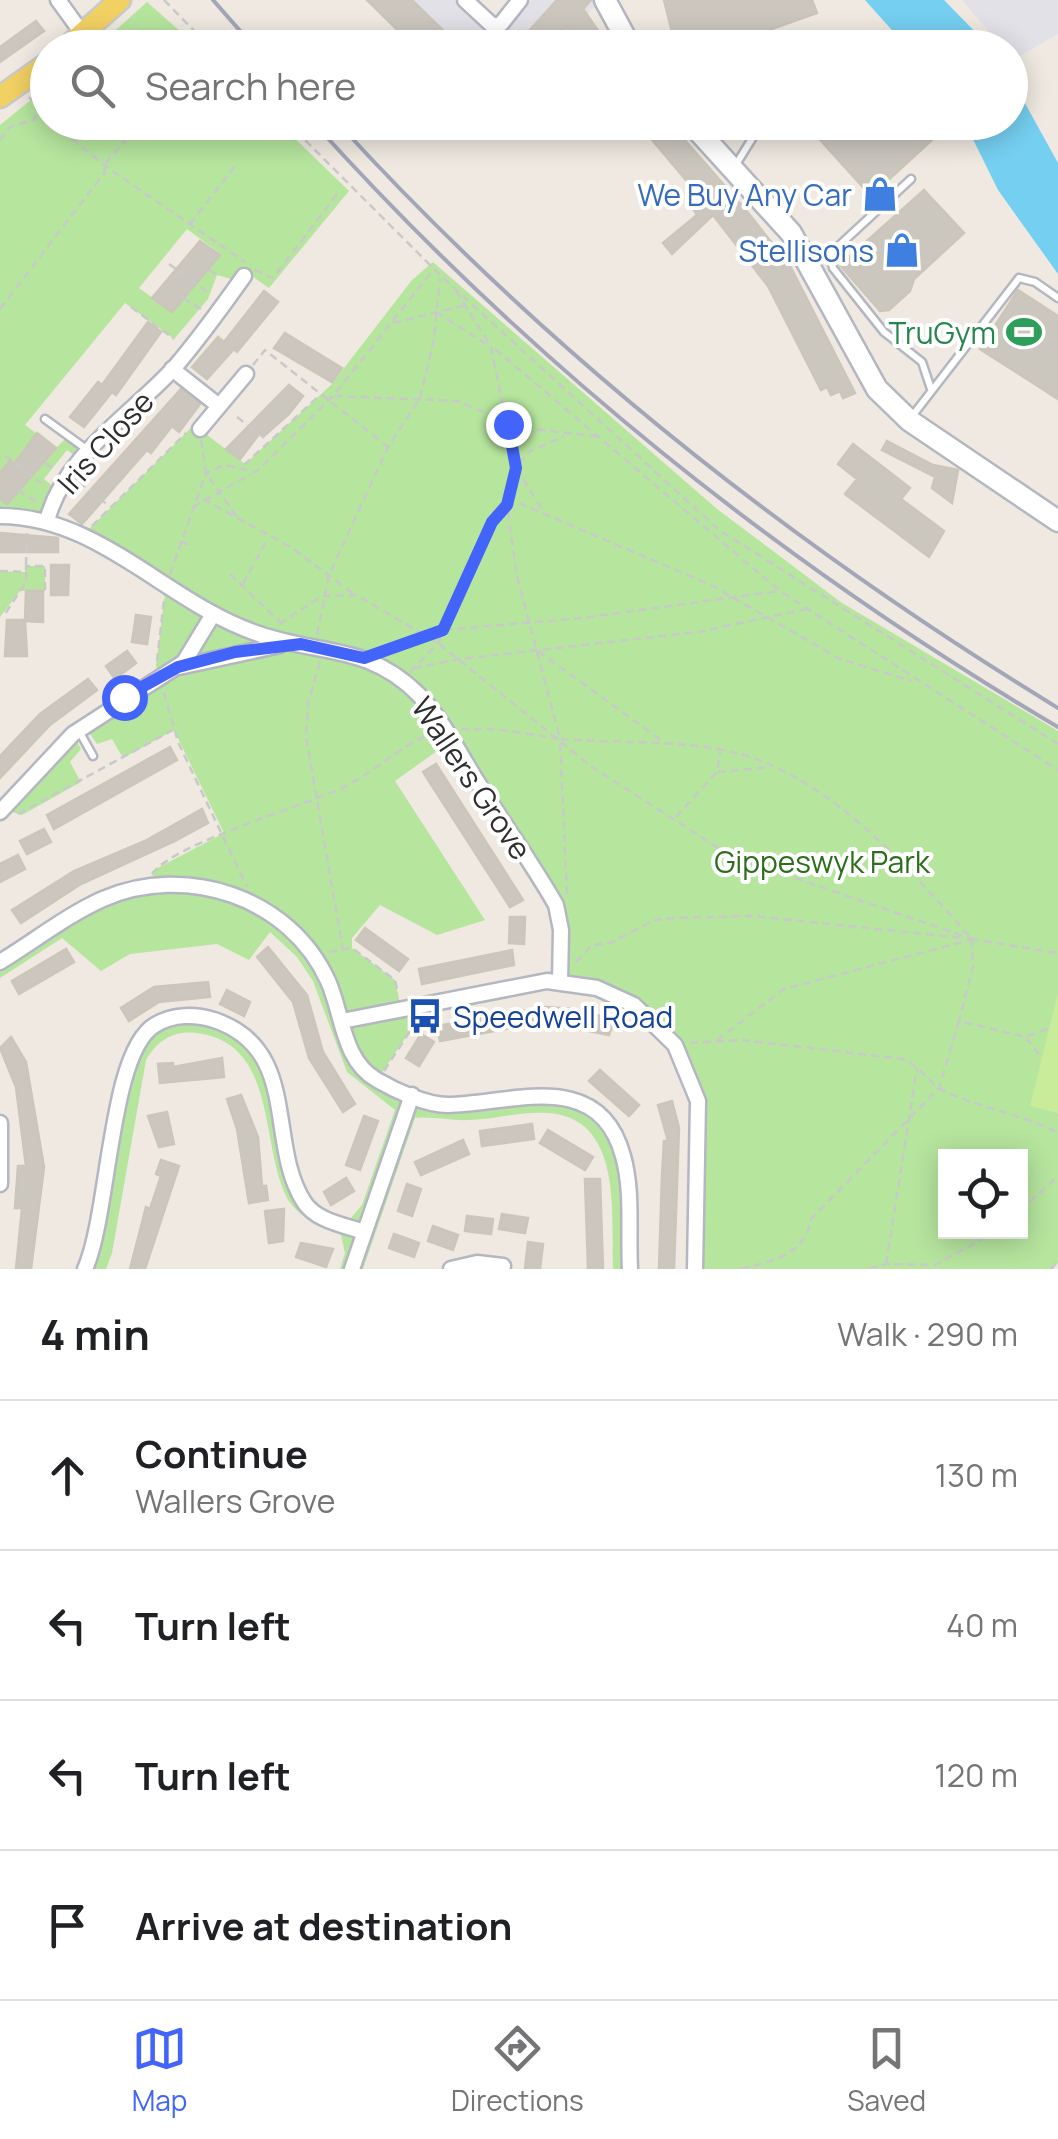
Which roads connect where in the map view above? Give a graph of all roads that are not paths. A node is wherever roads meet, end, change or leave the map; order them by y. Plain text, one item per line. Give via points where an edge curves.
1 (58, 0) edge
2 (120, 0) edge
3 (464, 0) edge
4 (520, 0) edge
5 (605, 0) edge
6 (80, 30) edge
7 (85, 30) edge
8 (621, 30) edge
9 (30, 76) edge
10 (0, 97) edge
11 (708, 140) edge
12 (751, 140) edge
13 (734, 167) junction
14 (911, 179) dead end
15 (244, 276) dead end
16 (1058, 298) edge
17 (172, 369) junction
18 (246, 374) road end
19 (932, 389) junction
20 (218, 406) junction
21 (45, 419) dead end
22 (910, 420) junction
23 (197, 427) road end
24 (90, 452) junction
25 (0, 516) edge
26 (47, 521) junction
27 (1058, 521) edge
28 (212, 616) junction
29 (314, 646) junction
30 (178, 667) junction
31 (78, 730) junction
32 (93, 756) dead end
33 (1, 810) edge
34 (0, 962) edge
35 (560, 974) junction
36 (342, 1021) junction
37 (412, 1095) junction
38 (0, 1123) edge
39 (1, 1145) edge
40 (0, 1184) edge
41 (364, 1232) junction
42 (503, 1266) dead end
43 (85, 1269) edge
44 (352, 1269) edge
45 (451, 1269) edge
46 (630, 1269) edge
47 (695, 1269) edge

1 - 6 street
2 - 7 main road
3 - 4 street via 498,26
5 - 8 main road
9 - 10 main road
11 - 13 main road
12 - 13 lane
13 - 22 main road via 791,233 866,374
14 - 19 lane via 830,254 832,268 884,332 922,362
15 - 17 street, Iris Close
16 - 19 lane via 1019,278
17 - 20 street, Iris Close
17 - 24 street, Iris Close
18 - 20 street, Iris Close
19 - 22 lane
20 - 23 street, Iris Close
21 - 24 lane
22 - 27 main road
24 - 26 street, Iris Close via 54,499
25 - 26 street
26 - 28 street via 84,534
28 - 29 street, Wallers Grove
28 - 30 street, Wallers Grove
29 - 30 street, Wallers Grove via 250,649
29 - 35 street, Wallers Grove via 407,674 556,905
30 - 31 street, Wallers Grove
31 - 32 lane
31 - 33 street, Wallers Grove
34 - 36 street via 102,900 154,885 194,886 254,902 288,928 327,979
35 - 36 street
35 - 47 street via 624,998 675,1045 693,1081 700,1116
36 - 37 street via 361,1067
37 - 41 street
37 - 46 street via 448,1105 548,1095 595,1113 624,1160
38 - 39 street
39 - 40 street
41 - 43 street via 320,1216 303,1200 270,1073 255,1048 220,1022 178,1017 146,1031 128,1058
41 - 44 street
42 - 45 street

